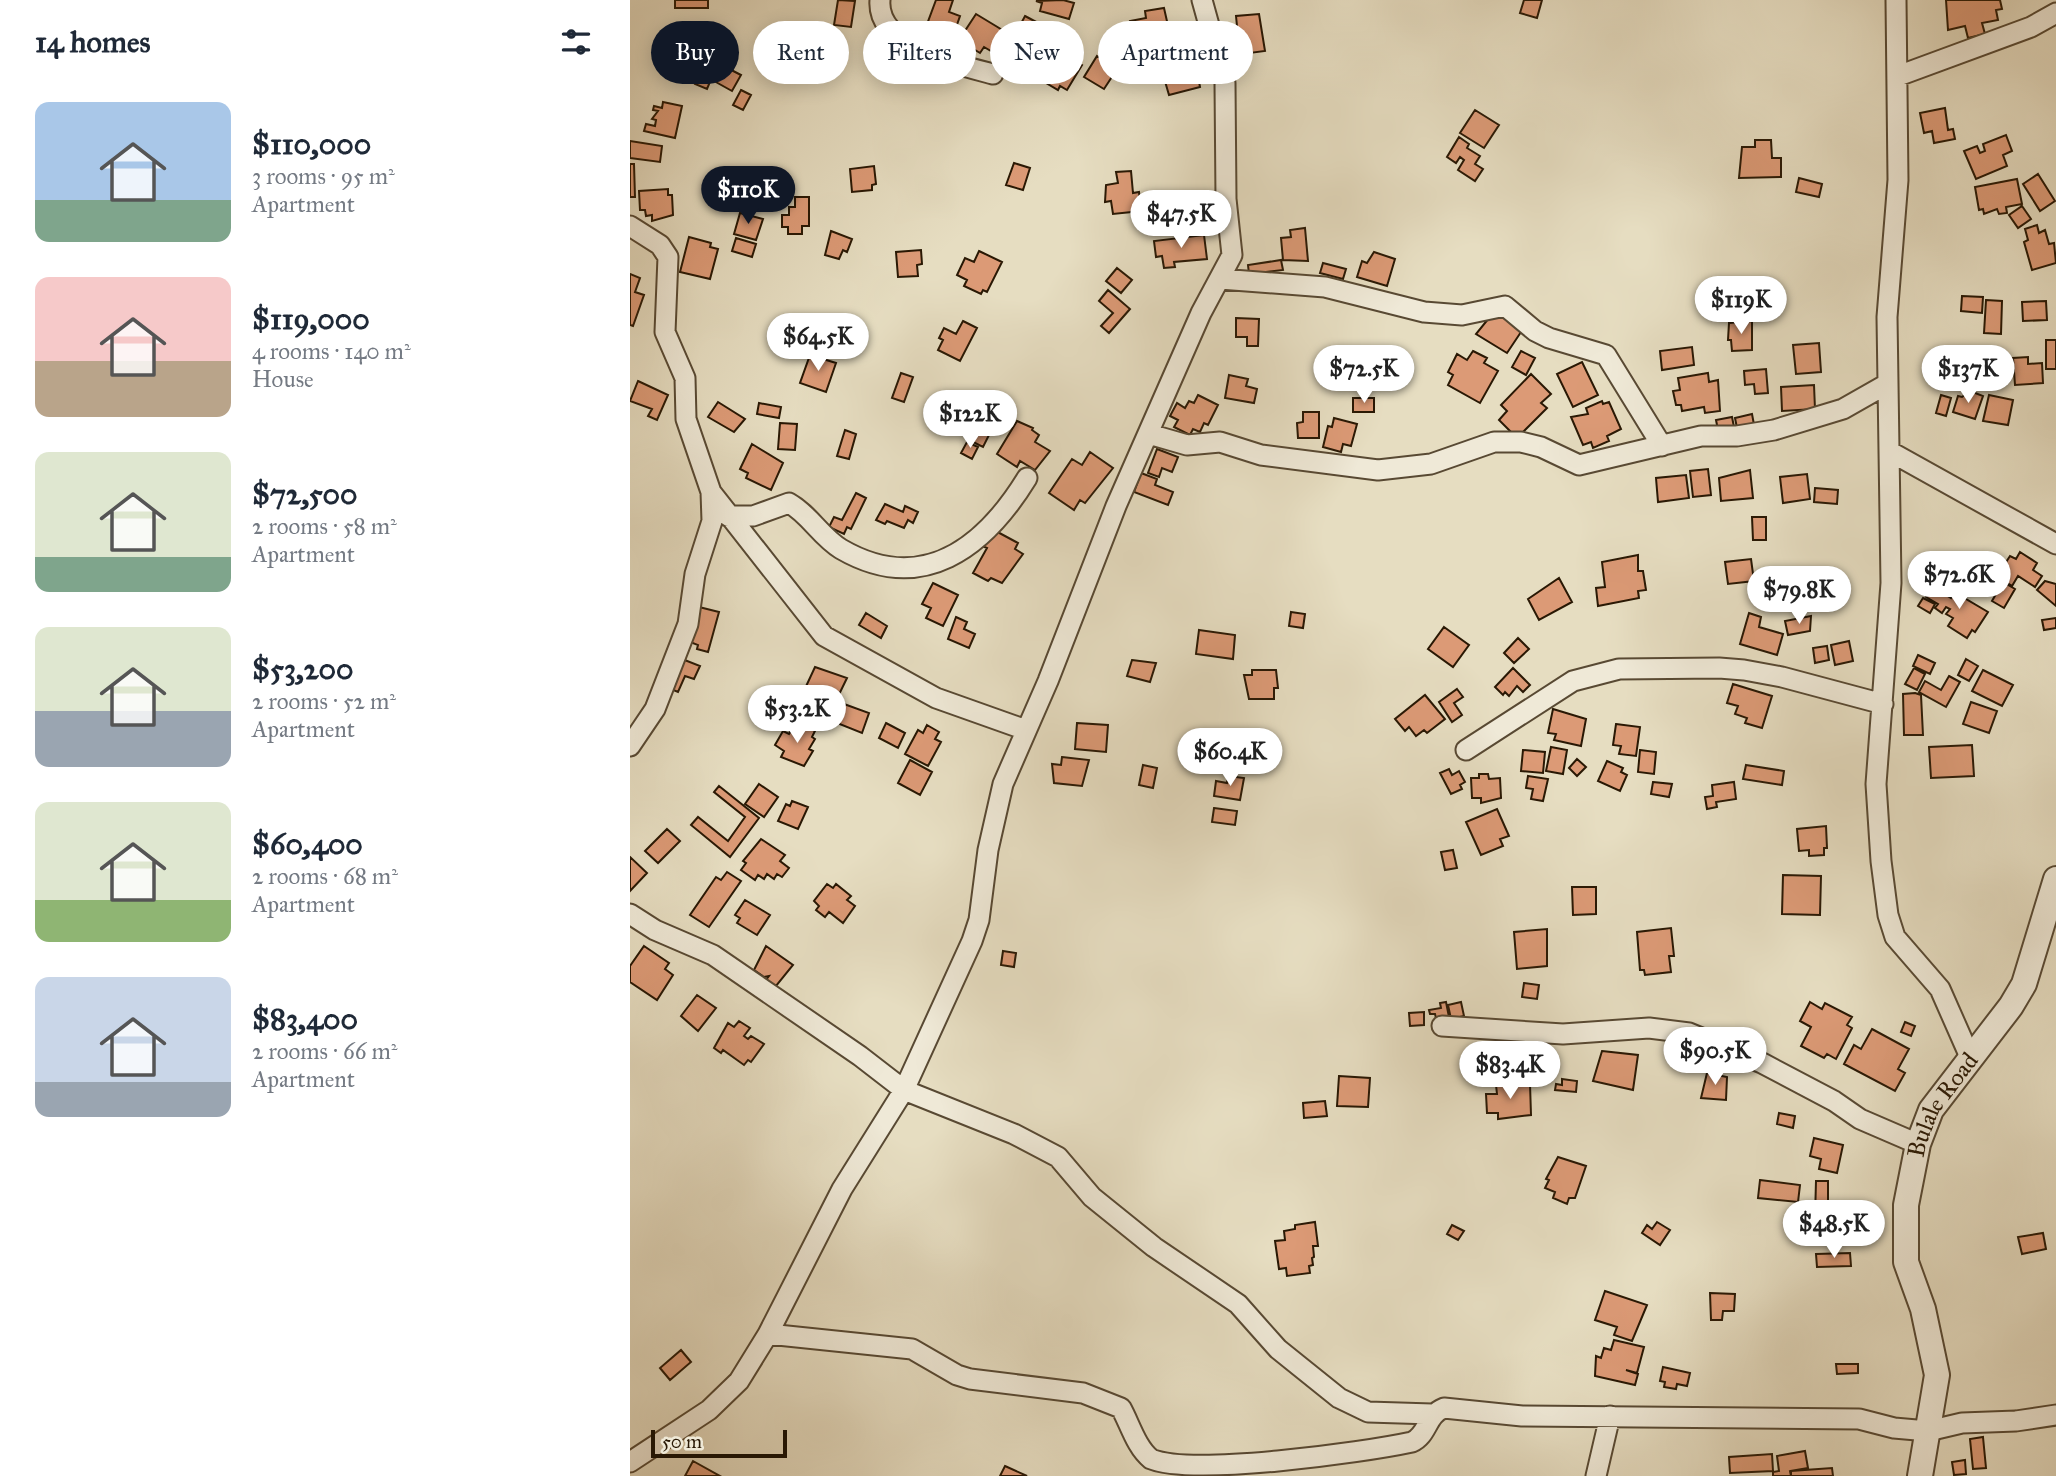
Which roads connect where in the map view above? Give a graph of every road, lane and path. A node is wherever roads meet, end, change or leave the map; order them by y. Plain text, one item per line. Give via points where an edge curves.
1 (880, 0) edge
2 (1202, 0) edge
3 (1896, 0) edge
4 (2056, 13) edge
5 (990, 73) edge
6 (1898, 76) junction
7 (630, 226) edge
8 (1220, 279) junction
9 (1887, 384) junction
10 (1149, 434) junction
11 (1662, 446) junction
12 (1889, 451) junction
13 (1027, 478) dead end
14 (711, 492) junction
15 (728, 516) junction
16 (2056, 544) edge
17 (1883, 704) junction
18 (1026, 730) junction
19 (630, 746) edge
20 (1466, 750) dead end
21 (2056, 879) edge
22 (630, 914) edge
23 (1442, 1026) dead end
24 (1970, 1057) junction
25 (904, 1090) junction
26 (1918, 1144) junction
27 (768, 1334) junction
28 (1432, 1414) junction
29 (2056, 1415) edge
30 (1610, 1416) junction
31 (1928, 1431) junction
32 (630, 1462) edge
33 (1596, 1476) edge
34 (1920, 1476) edge

1 - 5 street via 879,12 893,33 935,58
2 - 8 street via 1225,83 1226,199 1233,250
3 - 6 street
4 - 6 street via 2031,27
6 - 9 street via 1898,180 1887,317
7 - 14 street via 667,252 665,332 685,378 688,426
8 - 10 street
8 - 11 street via 1325,287 1423,312 1462,316 1505,306 1549,338 1606,355
9 - 11 street via 1843,410 1774,430 1701,436
9 - 12 street
10 - 11 street via 1187,445 1220,442 1261,455 1378,470 1432,464 1503,441 1532,444 1579,465
10 - 18 street
12 - 16 street
12 - 17 street via 1891,583
13 - 15 street via 1001,516 973,541 950,557 915,569 876,565 846,551 789,503 753,516
14 - 15 street
14 - 19 street via 710,532 695,574 688,624 655,709
15 - 18 street via 824,636 936,698
17 - 20 street via 1744,670 1619,669 1573,681
17 - 24 street via 1876,784 1888,915 1895,937 1948,1002
18 - 25 street via 995,813 979,920
21 - 24 street, Bulale Road via 2024,984
22 - 25 street via 713,955
23 - 26 street via 1548,1034 1649,1028 1689,1033 1762,1063 1860,1119
24 - 26 street, Bulale Road via 1931,1110
25 - 27 street via 842,1189
25 - 28 street via 1014,1134 1058,1157 1091,1197 1238,1304 1278,1349 1339,1398 1368,1412
26 - 31 street, Bulale Road via 1906,1205 1906,1262 1923,1309 1937,1375
27 - 28 street via 912,1349 970,1379 1083,1393 1121,1408 1142,1449 1154,1461 1185,1468 1274,1468 1400,1444 1418,1439
27 - 32 street via 726,1396
28 - 30 street via 1461,1408 1522,1416
29 - 31 street via 1962,1423
30 - 31 street via 1859,1419
30 - 33 street
31 - 34 street, Bulale Road

